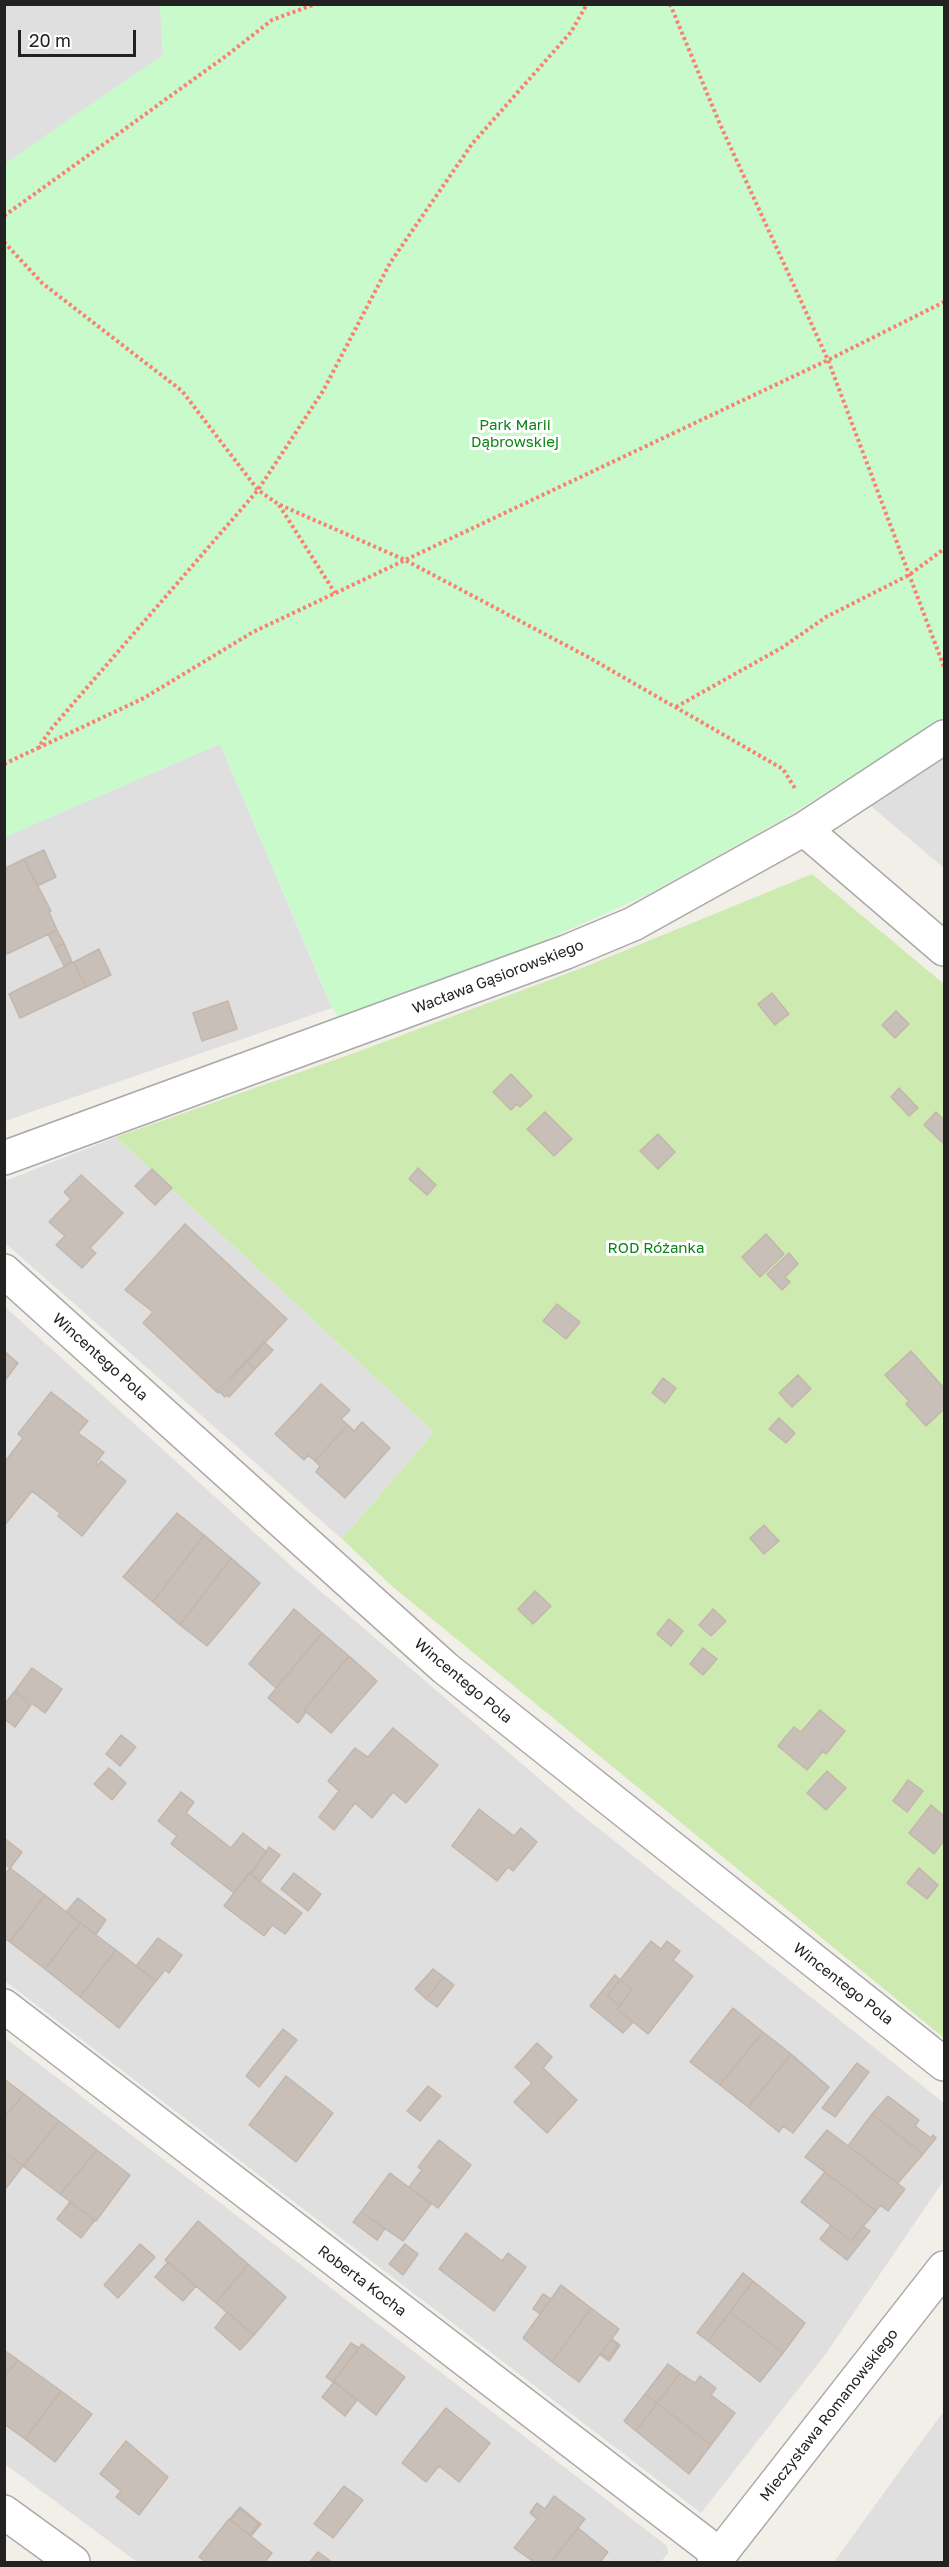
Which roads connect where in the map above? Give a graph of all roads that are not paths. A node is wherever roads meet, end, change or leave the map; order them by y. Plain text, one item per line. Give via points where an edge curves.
1 (945, 737) edge
2 (810, 825) junction
3 (945, 950) edge
4 (4, 1158) edge
5 (4, 1271) edge
6 (4, 2007) edge
7 (945, 2064) edge
8 (945, 2268) edge
9 (4, 2512) edge
10 (717, 2559) edge
11 (73, 2562) edge

1 - 2 street, Wacława Gąsiorowskiego
2 - 3 street
2 - 4 street, Wacława Gąsiorowskiego via 633,924 566,952
5 - 7 street, Wincentego Pola via 445,1668
6 - 10 street, Roberta Kocha
8 - 10 street, Mieczysława Romanowskiego
9 - 11 street

